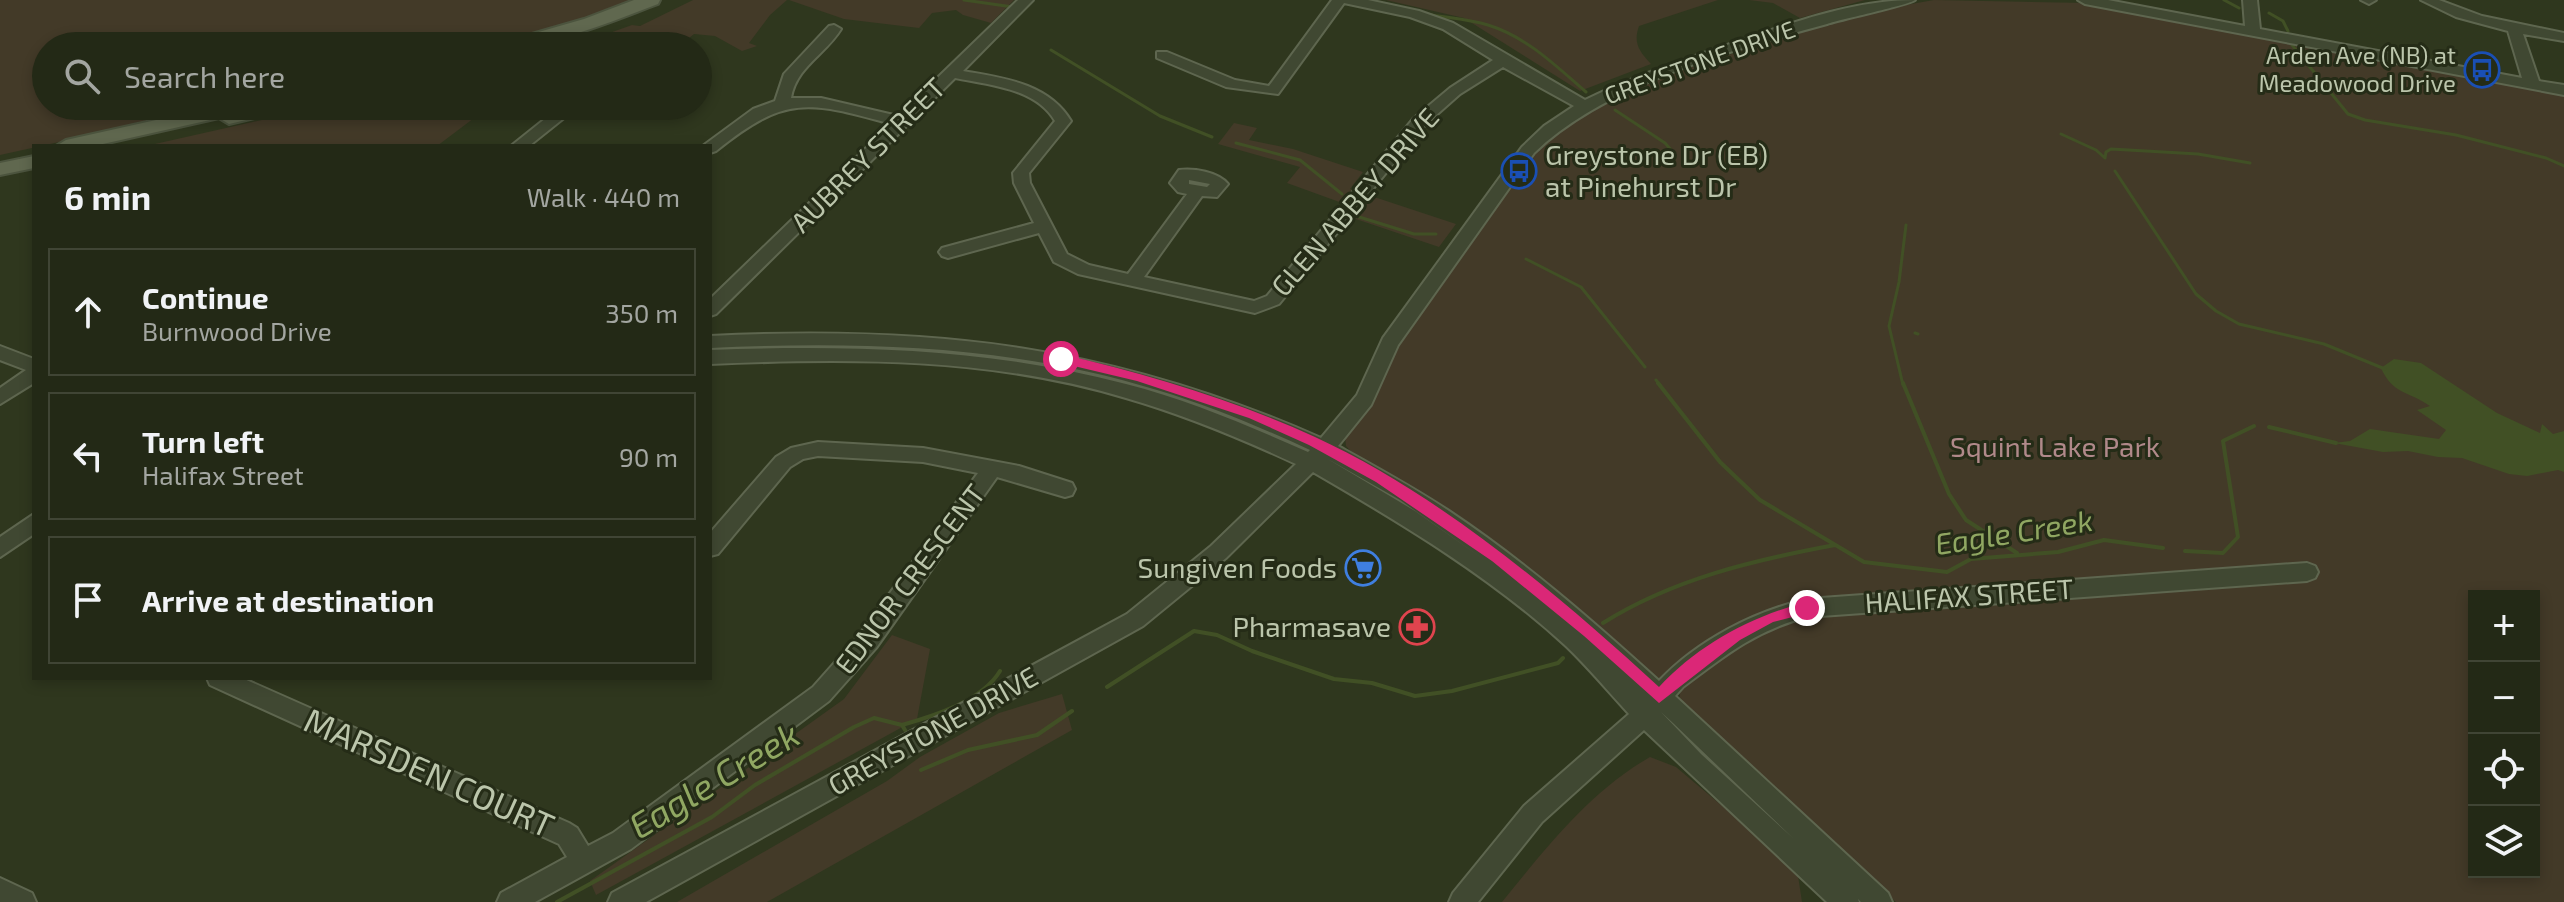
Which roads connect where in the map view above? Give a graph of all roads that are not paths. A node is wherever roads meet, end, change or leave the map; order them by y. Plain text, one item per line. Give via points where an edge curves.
1 (651, 0) edge
2 (672, 0) edge
3 (1026, 0) edge
4 (1339, 0) edge
5 (1348, 0) edge
6 (1908, 0) edge
7 (2085, 0) edge
8 (2250, 0) edge
9 (2428, 0) edge
10 (2514, 28) junction
11 (834, 29) dead end
12 (2253, 30) junction
13 (560, 32) edge
14 (581, 32) edge
15 (2564, 37) edge
16 (1162, 55) dead end
17 (1502, 61) junction
18 (951, 73) junction
19 (2532, 84) junction
20 (2564, 90) edge
21 (783, 101) junction
22 (1585, 106) junction
23 (183, 120) edge
24 (221, 120) edge
25 (553, 120) edge
26 (902, 122) junction
27 (75, 144) edge
28 (114, 144) edge
29 (522, 144) edge
30 (712, 146) edge
31 (32, 153) edge
32 (0, 161) edge
33 (32, 162) edge
34 (0, 169) edge
35 (1197, 191) dead end
36 (1043, 226) junction
37 (948, 252) dead end
38 (1133, 280) junction
39 (712, 308) edge
40 (712, 342) edge
41 (0, 353) edge
42 (712, 357) edge
43 (32, 365) edge
44 (32, 375) edge
45 (0, 397) edge
46 (1313, 451) junction
47 (992, 469) junction
48 (1065, 489) dead end
49 (32, 524) edge
50 (712, 545) edge
51 (0, 549) edge
52 (2307, 572) dead end
53 (222, 680) edge
54 (1651, 705) junction
55 (584, 862) junction
56 (0, 890) edge
57 (23, 902) edge
58 (510, 902) edge
59 (621, 902) edge
60 (1462, 902) edge
61 (1846, 902) edge
62 (1879, 902) edge

1 - 13 main road
2 - 14 main road
3 - 18 street, AUBREY STREET
4 - 16 street via 1273,91 1239,87
5 - 17 street via 1439,22
6 - 22 street, GREYSTONE DRIVE via 1774,34 1632,83
7 - 12 street
8 - 12 street
9 - 10 street via 2461,16
10 - 15 street
10 - 19 street
11 - 21 street via 830,39 793,70
12 - 19 street
17 - 22 street
17 - 38 street, GLEN ABBEY DRIVE via 1419,122 1266,305 1240,306
18 - 26 street, AUBREY STREET
18 - 36 street, GLEN ABBEY DRIVE via 1035,94 1059,110 1063,121 1058,130 1021,173
19 - 20 street
21 - 26 street via 830,103
21 - 30 street via 745,118
22 - 46 street, GREYSTONE DRIVE via 1550,129 1504,180 1378,365 1371,388
23 - 27 main road
24 - 28 main road
25 - 29 street
26 - 39 street, AUBREY STREET
31 - 32 main road
33 - 34 main road
35 - 38 street
36 - 37 street
36 - 38 street, GLEN ABBEY DRIVE via 1069,265
40 - 46 street via 845,336 1013,350 1166,385 1253,415
41 - 43 street
42 - 46 street via 895,353 1002,364 1170,403
44 - 45 street
46 - 54 street via 1482,568
46 - 59 street, GREYSTONE DRIVE via 1260,516 1135,620
47 - 48 street
47 - 50 street via 923,455 818,449 774,459
47 - 55 street, EDNOR CRESCENT via 835,680 653,820
49 - 51 street
52 - 54 street, HALIFAX STREET via 1807,608 1770,617 1735,636 1675,680
53 - 55 street, MARSDEN COURT via 560,831
54 - 60 street, HALIFAX STREET via 1533,814
54 - 61 street
54 - 62 street
55 - 58 street, EDNOR CRESCENT
56 - 57 street

